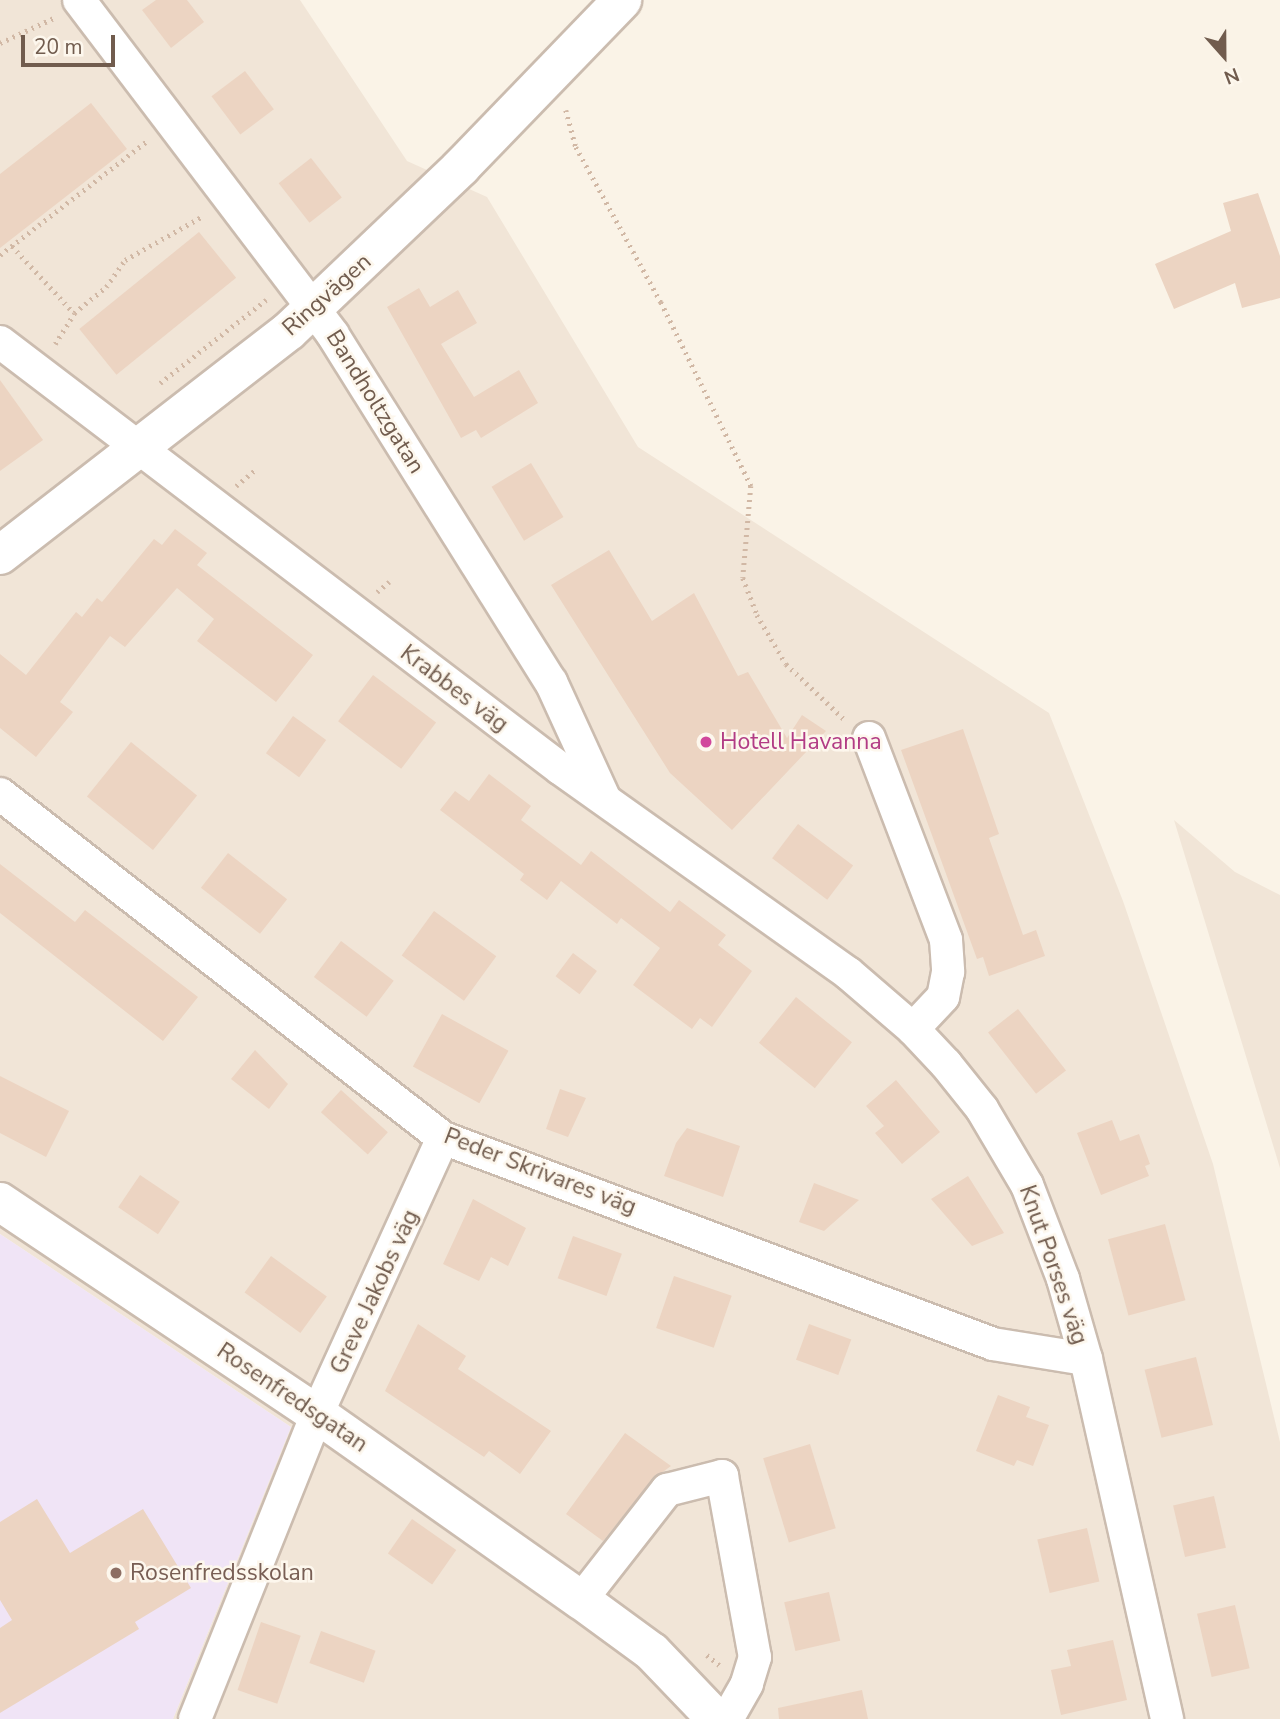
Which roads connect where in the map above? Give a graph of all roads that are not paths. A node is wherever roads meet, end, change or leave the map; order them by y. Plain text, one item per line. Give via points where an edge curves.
1 (622, 0) edge
2 (80, 2) edge
3 (314, 308) junction
4 (0, 342) edge
5 (135, 449) junction
6 (0, 555) edge
7 (869, 738) road end
8 (0, 794) edge
9 (604, 798) junction
10 (914, 1029) junction
11 (443, 1138) junction
12 (0, 1202) edge
13 (1086, 1359) junction
14 (317, 1415) junction
15 (581, 1600) junction
16 (195, 1719) edge
17 (716, 1719) edge
18 (727, 1719) edge
19 (1167, 1719) edge

1 - 3 street, Ringvägen
2 - 3 street, Bandholtzgatan
3 - 5 street, Ringvägen
3 - 9 street, Bandholtzgatan via 551,682
4 - 5 street, Krabbes väg
5 - 6 street, Ringvägen
5 - 9 street, Krabbes väg
7 - 10 street via 946,940 948,972 943,997
8 - 11 street, Peder Skrivares väg
9 - 10 street, Krabbes väg via 837,965
10 - 13 street, Knut Porses väg via 982,1109 1027,1185 1063,1279
11 - 13 street, Peder Skrivares väg via 993,1344
11 - 14 street, Greve Jakobs väg
12 - 14 street, Rosenfredsgatan
13 - 19 street, Knut Porses väg
14 - 15 street, Rosenfredsgatan
14 - 16 street, Greve Jakobs väg
15 - 17 street, Rosenfredsgatan via 652,1653
15 - 18 street via 667,1490 722,1476 755,1657 747,1684

